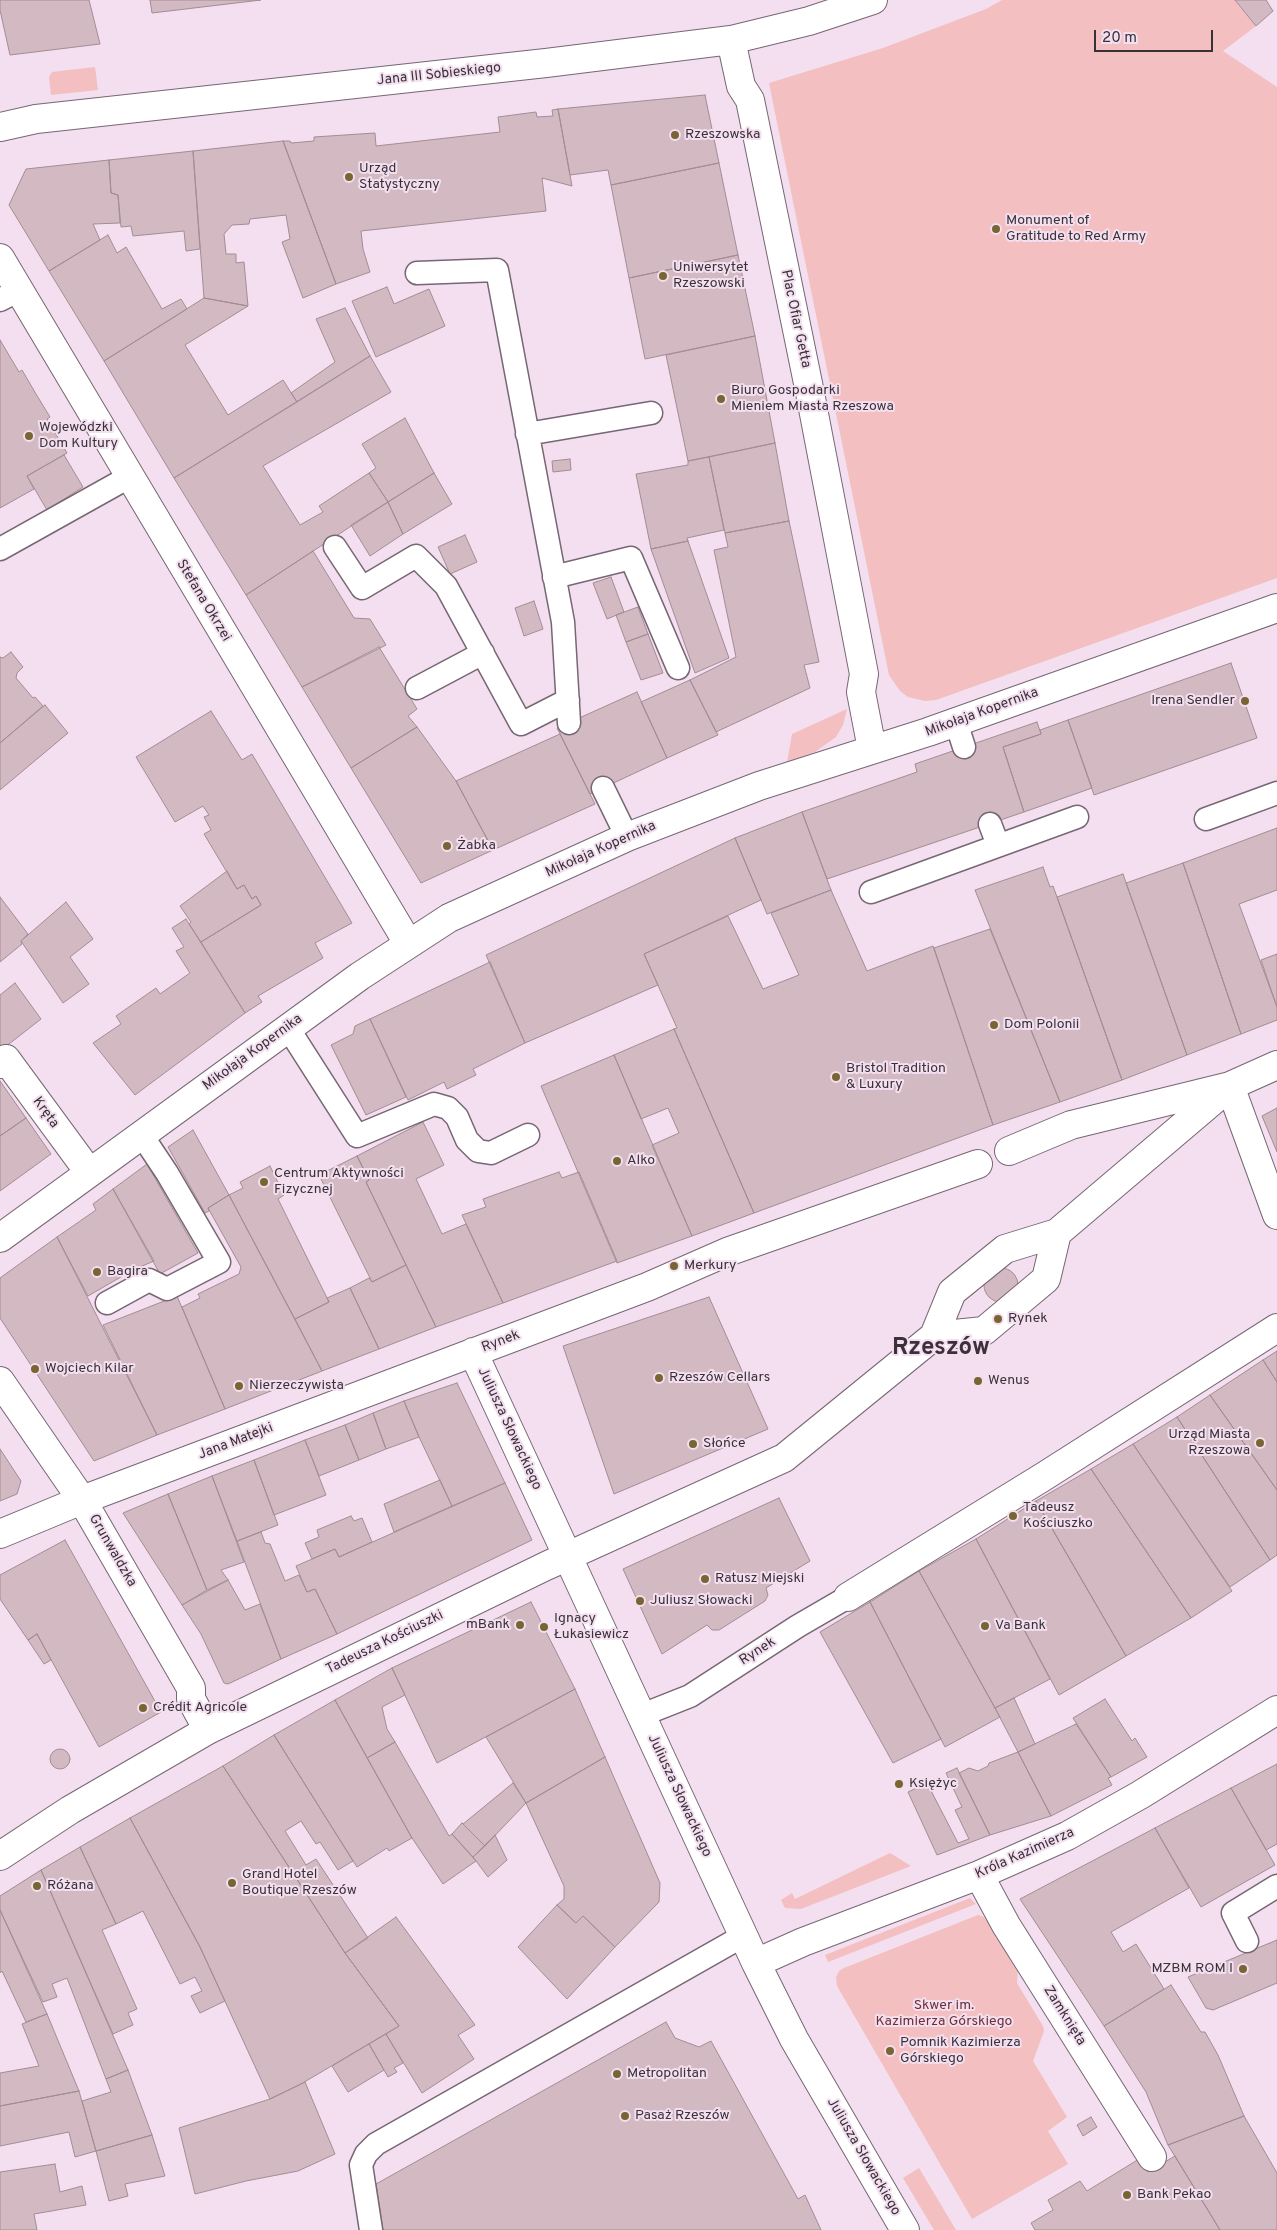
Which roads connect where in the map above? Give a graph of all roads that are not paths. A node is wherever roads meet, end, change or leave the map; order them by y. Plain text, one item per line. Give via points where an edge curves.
1 (873, 0) edge
2 (731, 40) junction
3 (0, 127) edge
4 (0, 258) edge
5 (417, 273) dead end
6 (9, 295) edge
7 (651, 413) dead end
8 (528, 434) junction
9 (129, 477) junction
10 (335, 547) dead end
11 (0, 549) edge
12 (554, 577) junction
13 (1277, 608) edge
14 (483, 653) junction
15 (678, 668) dead end
16 (417, 688) dead end
17 (568, 700) junction
18 (569, 723) dead end
19 (872, 749) junction
20 (603, 788) dead end
21 (1277, 793) edge
22 (1077, 817) dead end
23 (1206, 819) dead end
24 (990, 824) dead end
25 (627, 837) junction
26 (998, 845) junction
27 (871, 892) dead end
28 (408, 943) junction
29 (288, 1028) junction
30 (0, 1064) edge
31 (1277, 1065) edge
32 (1237, 1083) junction
33 (141, 1134) junction
34 (528, 1135) dead end
35 (1009, 1150) dead end
36 (978, 1164) dead end
37 (89, 1172) junction
38 (1277, 1214) edge
39 (1057, 1234) junction
40 (0, 1238) edge
41 (108, 1303) dead end
42 (1277, 1328) edge
43 (934, 1336) junction
44 (474, 1352) junction
45 (0, 1380) edge
46 (82, 1500) junction
47 (0, 1534) edge
48 (568, 1556) junction
49 (848, 1597) joint
50 (1277, 1710) edge
51 (642, 1715) junction
52 (208, 1730) junction
53 (0, 1856) edge
54 (979, 1874) junction
55 (1277, 1886) edge
56 (743, 1936) junction
57 (1248, 1941) dead end
58 (756, 1963) junction
59 (1152, 2157) dead end
60 (371, 2230) edge
61 (905, 2230) edge

1 - 2 street, Jana III Sobieskiego via 809,21
2 - 3 street, Jana III Sobieskiego via 36,119
2 - 19 street, Plac Ofiar Getta via 740,86 750,100 808,383 864,674 861,692
4 - 6 street, Stefana Okrzei
5 - 8 lane via 497,270
6 - 9 street, Stefana Okrzei
7 - 8 lane
8 - 12 lane
9 - 11 lane
9 - 28 street, Stefana Okrzei
10 - 14 lane via 362,588 416,556 446,586
12 - 15 lane via 631,558
12 - 17 lane via 563,622
13 - 19 street, Mikołaja Kopernika via 960,735
14 - 16 lane
14 - 17 lane via 521,724
17 - 18 lane
19 - 25 street, Mikołaja Kopernika via 759,786
20 - 25 lane
21 - 23 lane
22 - 26 lane
24 - 26 lane
25 - 28 street, Mikołaja Kopernika via 449,918
26 - 27 lane
28 - 29 street, Mikołaja Kopernika
29 - 33 street, Mikołaja Kopernika
29 - 34 lane via 358,1136 434,1104 448,1108 457,1117 467,1140 478,1151 491,1153
30 - 37 street, Kręta via 6,1059
31 - 32 street
32 - 35 street via 1071,1125
32 - 38 street
32 - 39 street
33 - 37 street, Mikołaja Kopernika
33 - 41 lane via 219,1262 167,1289 149,1280
36 - 44 street, Rynek via 727,1252 647,1287
37 - 40 street, Mikołaja Kopernika
39 - 43 street via 1005,1249 952,1292
39 - 43 street via 1046,1279 984,1331
42 - 49 street, Rynek
43 - 48 street, Tadeusza Kościuszki via 784,1458
44 - 46 street, Jana Matejki
44 - 48 street, Juliusza Słowackiego
45 - 46 street, Grunwaldzka
46 - 47 street, Jana Matejki
46 - 52 street, Grunwaldzka via 191,1688 191,1699
48 - 51 street, Juliusza Słowackiego
48 - 52 street, Tadeusza Kościuszki
49 - 51 lane, Rynek via 690,1696
50 - 54 street, Króla Kazimierza via 1067,1836
51 - 56 street, Juliusza Słowackiego
52 - 53 street, Tadeusza Kościuszki via 70,1810
54 - 58 street, Króla Kazimierza
54 - 59 street, Zamknięta via 1006,1925
55 - 57 lane via 1233,1912
56 - 58 street, Juliusza Słowackiego
56 - 60 lane via 376,2144 361,2165
58 - 61 street, Juliusza Słowackiego via 794,2039

